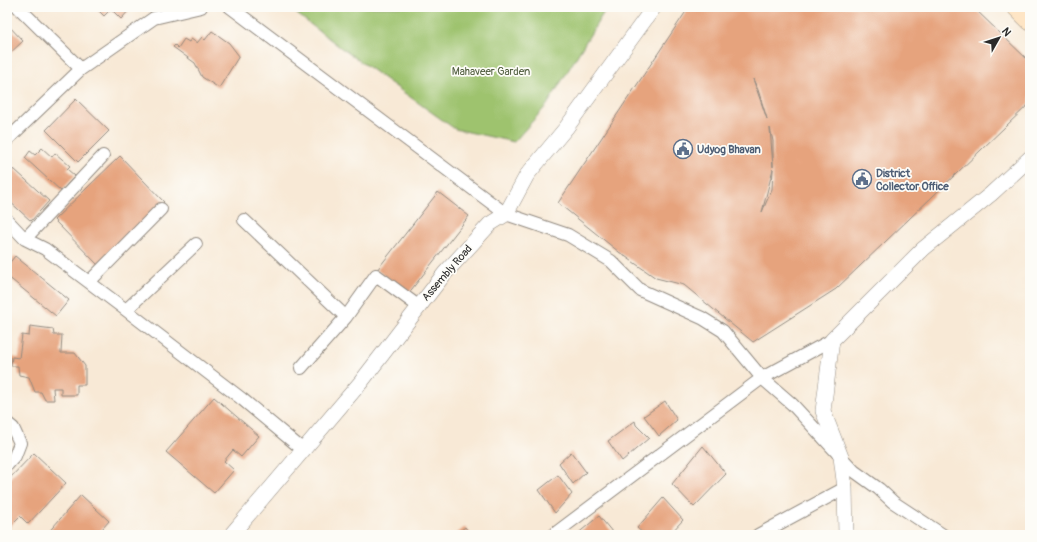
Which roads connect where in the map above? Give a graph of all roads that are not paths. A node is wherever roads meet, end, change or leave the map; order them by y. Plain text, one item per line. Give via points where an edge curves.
1 (18, 7) edge
2 (201, 7) edge
3 (230, 7) edge
4 (654, 7) edge
5 (1015, 7) edge
6 (1030, 22) edge
7 (81, 70) junction
8 (7, 140) edge
9 (103, 156) dead end
10 (1030, 158) edge
11 (161, 209) dead end
12 (506, 214) junction
13 (7, 220) edge
14 (244, 220) dead end
15 (25, 239) junction
16 (196, 244) dead end
17 (89, 282) junction
18 (418, 306) junction
19 (126, 310) junction
20 (346, 318) junction
21 (832, 340) junction
22 (301, 368) dead end
23 (762, 378) junction
24 (7, 422) edge
25 (302, 449) junction
26 (841, 457) junction
27 (7, 465) edge
28 (845, 488) junction
29 (231, 535) edge
30 (553, 535) edge
31 (758, 535) edge
32 (846, 535) edge
33 (943, 535) edge

1 - 7 street
2 - 7 street via 154,18
3 - 12 street
4 - 12 street, Assembly Road via 566,128 527,175
5 - 6 main road
7 - 8 street
9 - 15 street
10 - 21 street via 991,194 923,249
11 - 17 street
12 - 18 street, Assembly Road via 490,224
12 - 23 street via 568,235 611,262 640,290 707,321 722,332
13 - 15 street
14 - 20 street
15 - 17 street via 45,249
16 - 19 street
17 - 19 street
18 - 20 street via 376,275
18 - 25 street, Assembly Road via 361,382
19 - 25 street via 242,399
20 - 22 street
21 - 23 street
21 - 26 street via 823,411
23 - 26 street via 792,404
23 - 30 street
24 - 27 street via 20,443 15,456
25 - 29 street, Assembly Road
26 - 28 street
26 - 33 street via 854,471 893,502
28 - 31 street
28 - 32 street

